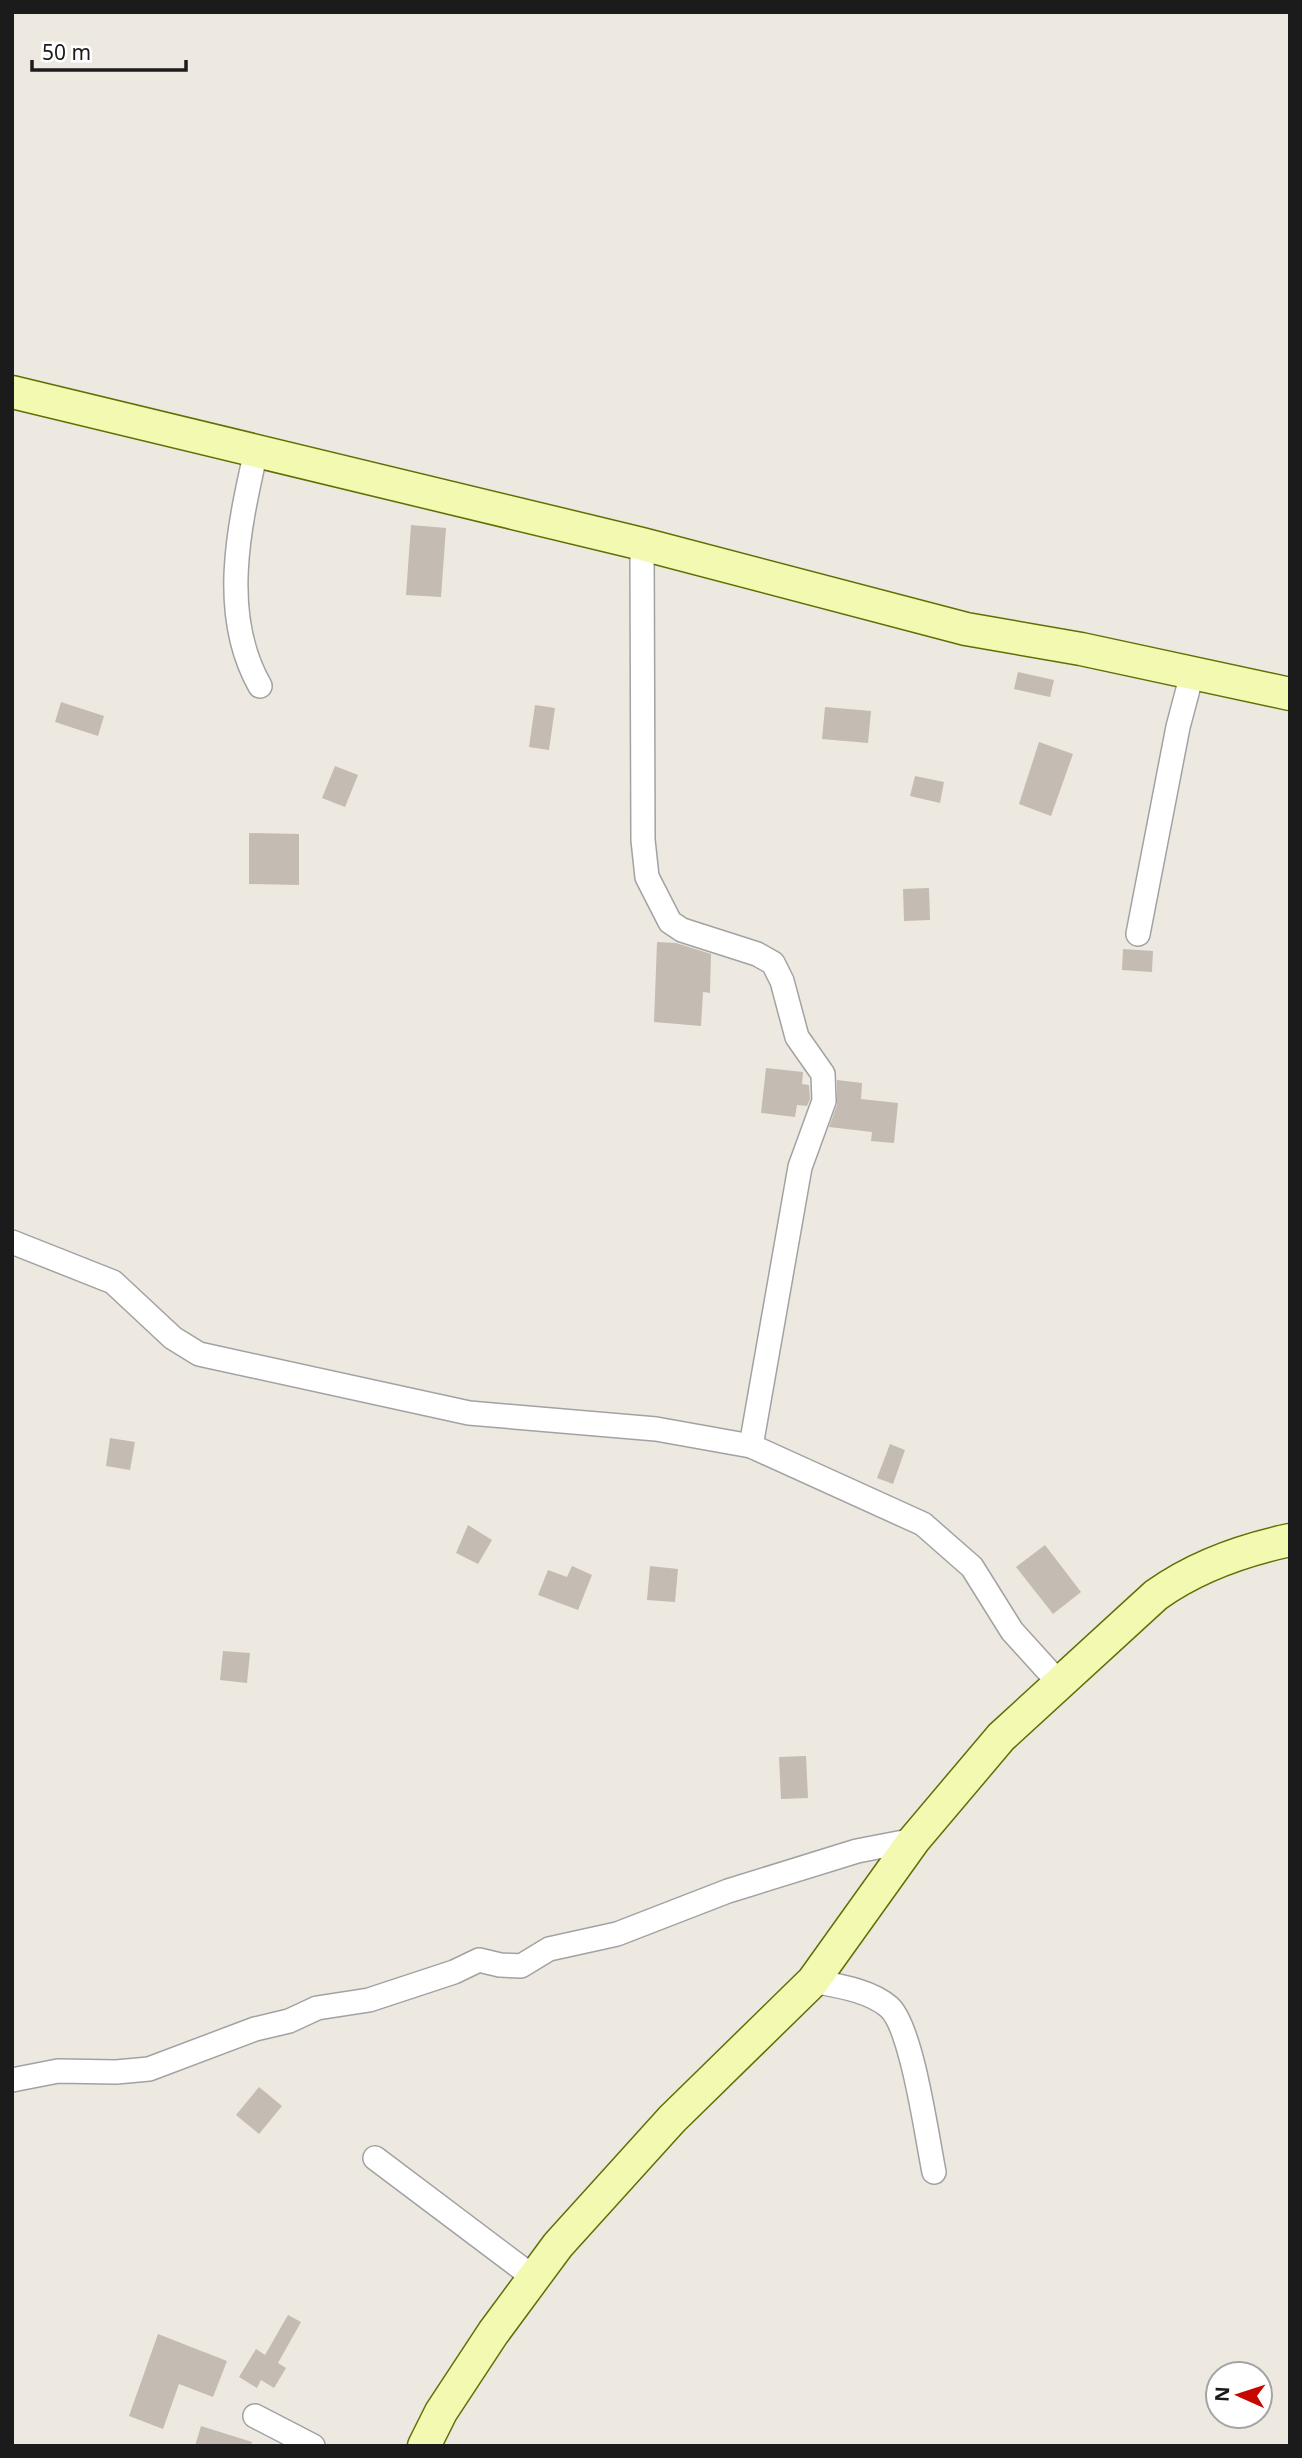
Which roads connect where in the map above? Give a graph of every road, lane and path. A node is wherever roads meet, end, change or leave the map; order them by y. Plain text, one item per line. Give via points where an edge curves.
1 (12, 392) edge
2 (256, 450) junction
3 (642, 544) junction
4 (1192, 674) junction
5 (260, 686) dead end
6 (1290, 694) edge
7 (1138, 934) dead end
8 (12, 1242) edge
9 (751, 1446) junction
10 (1290, 1540) edge
11 (1060, 1684) junction
12 (914, 1840) junction
13 (813, 1981) junction
14 (12, 2080) edge
15 (375, 2158) dead end
16 (934, 2172) dead end
17 (533, 2277) junction
18 (255, 2416) dead end
19 (313, 2446) edge
20 (424, 2446) edge

1 - 2 street
2 - 3 street
2 - 5 street via 240,522 236,590 241,634
3 - 4 street via 966,629
3 - 9 street via 647,877 670,922 773,963 797,1037 823,1074 825,1085 824,1101 800,1167
4 - 6 street
4 - 7 street
8 - 9 street via 113,1282 173,1338 199,1354 468,1413 656,1429
9 - 11 street via 923,1524 972,1567 1012,1631
10 - 11 street via 1255,1548 1178,1579
11 - 12 street via 1001,1737
12 - 13 street
12 - 14 street via 728,1891 617,1934 549,1949 521,1966 479,1960 369,2000 317,2008 149,2068 58,2071
13 - 16 street via 866,1994 890,2007 909,2048
13 - 17 street via 672,2119
15 - 17 street
17 - 20 street via 441,2412
18 - 19 street

